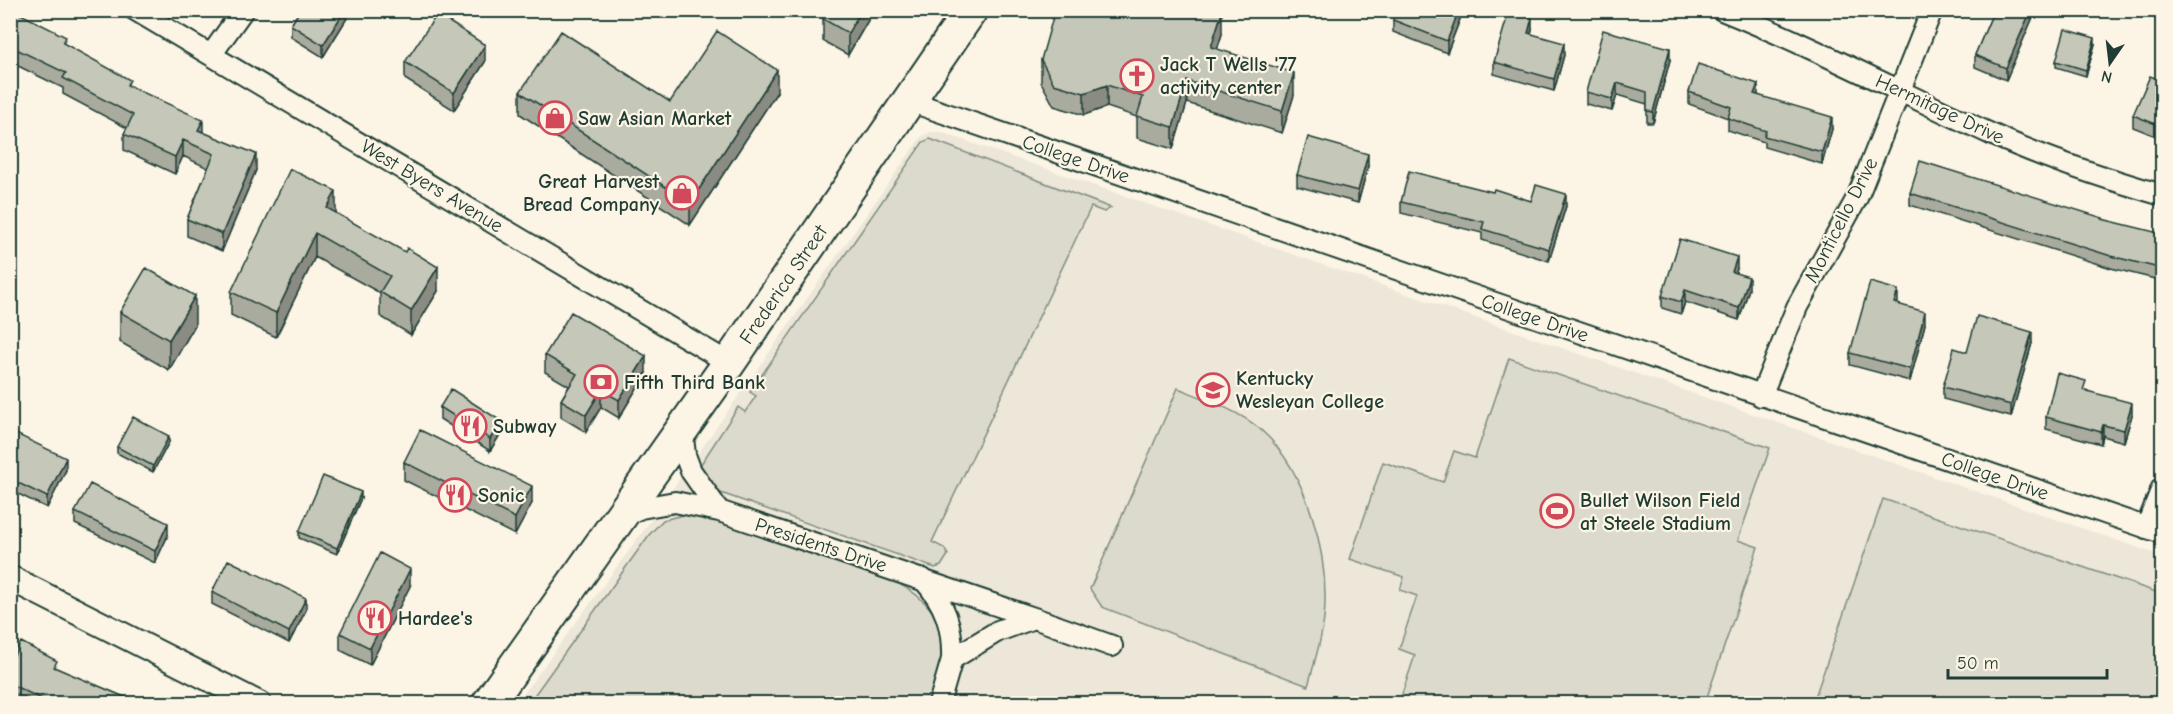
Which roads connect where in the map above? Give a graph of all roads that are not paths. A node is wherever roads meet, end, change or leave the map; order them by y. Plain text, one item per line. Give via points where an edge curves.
1 (135, 10) edge
2 (243, 10) edge
3 (971, 10) edge
4 (1722, 10) edge
5 (1932, 10) edge
6 (211, 55) junction
7 (1901, 91) junction
8 (909, 101) junction
9 (2163, 195) edge
10 (729, 363) junction
11 (1761, 396) junction
12 (682, 429) junction
13 (2163, 488) edge
14 (718, 511) junction
15 (622, 516) junction
16 (2154, 531) edge
17 (10, 578) edge
18 (923, 579) junction
19 (1034, 618) junction
20 (1112, 646) dead end
21 (952, 659) junction
22 (259, 704) edge
23 (488, 704) edge
24 (939, 704) edge

1 - 6 street, West Byers Avenue
2 - 6 street
3 - 8 main road, Frederica Street
4 - 7 street, Hermitage Drive
5 - 7 street, Monticello Drive
6 - 10 street, West Byers Avenue
7 - 9 street, Hermitage Drive via 2056,161
7 - 11 street, Monticello Drive via 1857,198 1797,307
8 - 10 main road, Frederica Street
8 - 11 street, College Drive
10 - 12 main road, Frederica Street
11 - 16 street, College Drive
12 - 14 street via 691,471
12 - 15 main road, Frederica Street
13 - 16 street
14 - 15 street, Presidents Drive via 675,502
14 - 18 street, Presidents Drive
15 - 23 main road, Frederica Street
17 - 22 street
18 - 19 street, Presidents Drive
18 - 21 street via 947,615
19 - 20 street, Presidents Drive
19 - 21 street via 998,631
21 - 24 street

